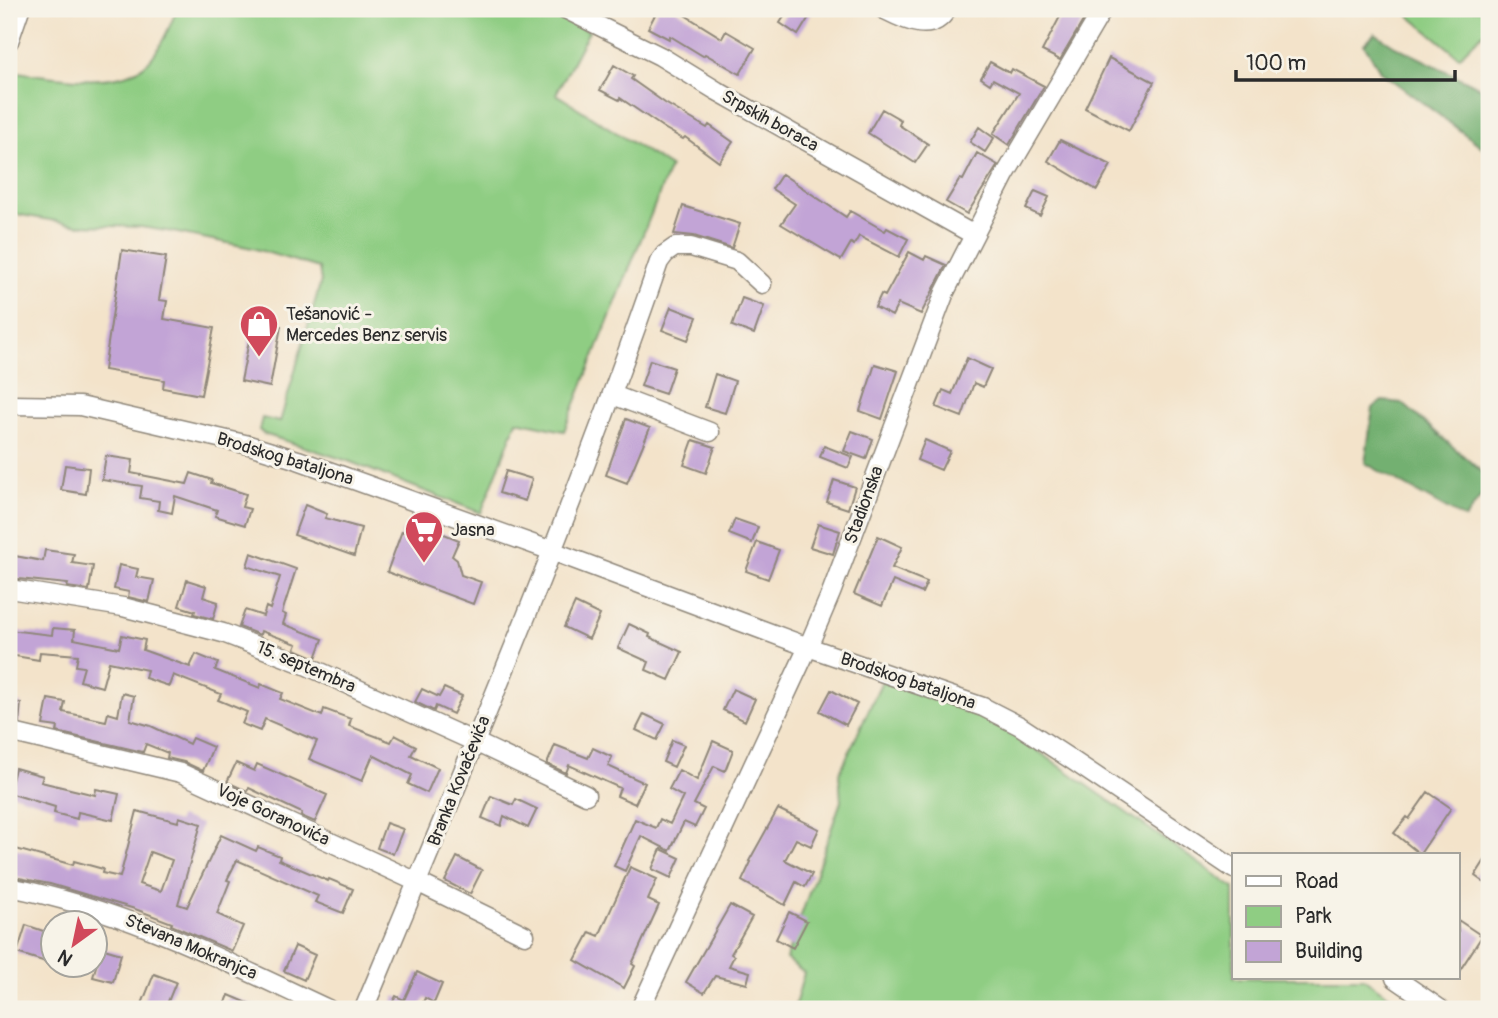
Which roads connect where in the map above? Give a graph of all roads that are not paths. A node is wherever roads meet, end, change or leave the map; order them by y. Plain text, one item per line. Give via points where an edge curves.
1 (20, 9) edge
2 (565, 9) edge
3 (883, 9) edge
4 (947, 9) edge
5 (1103, 9) edge
6 (9, 41) edge
7 (974, 235) junction
8 (762, 284) dead end
9 (613, 395) junction
10 (9, 405) edge
11 (710, 432) dead end
12 (552, 551) junction
13 (9, 589) edge
14 (808, 647) junction
15 (9, 732) edge
16 (475, 742) junction
17 (586, 795) dead end
18 (1232, 868) edge
19 (417, 882) junction
20 (9, 887) edge
21 (524, 935) dead end
22 (1396, 979) edge
23 (328, 1009) edge
24 (364, 1009) edge
25 (640, 1009) edge
26 (1440, 1009) edge

1 - 6 street
2 - 7 street, Srpskih boraca via 660,56
3 - 4 street via 916,24 930,23
5 - 7 street, Stadionska
7 - 14 street, Stadionska via 945,292
8 - 9 street via 737,261 703,250 675,247 665,254
9 - 11 street
9 - 12 street
10 - 12 street, Brodskog bataljona via 80,407 248,445
12 - 14 street, Brodskog bataljona
12 - 16 street, Branka Kovačevića
13 - 16 street, 15. septembra via 123,607 223,633
14 - 18 street, Brodskog bataljona via 983,707 1020,726
14 - 25 street, Stadionska
15 - 19 street, Voje Goranovića via 181,772
16 - 17 street, 15. septembra
16 - 19 street, Branka Kovačevića
19 - 21 street, Voje Goranovića
19 - 24 street, Branka Kovačevića
20 - 23 street, Stevana Mokranjca via 133,921
22 - 26 street

